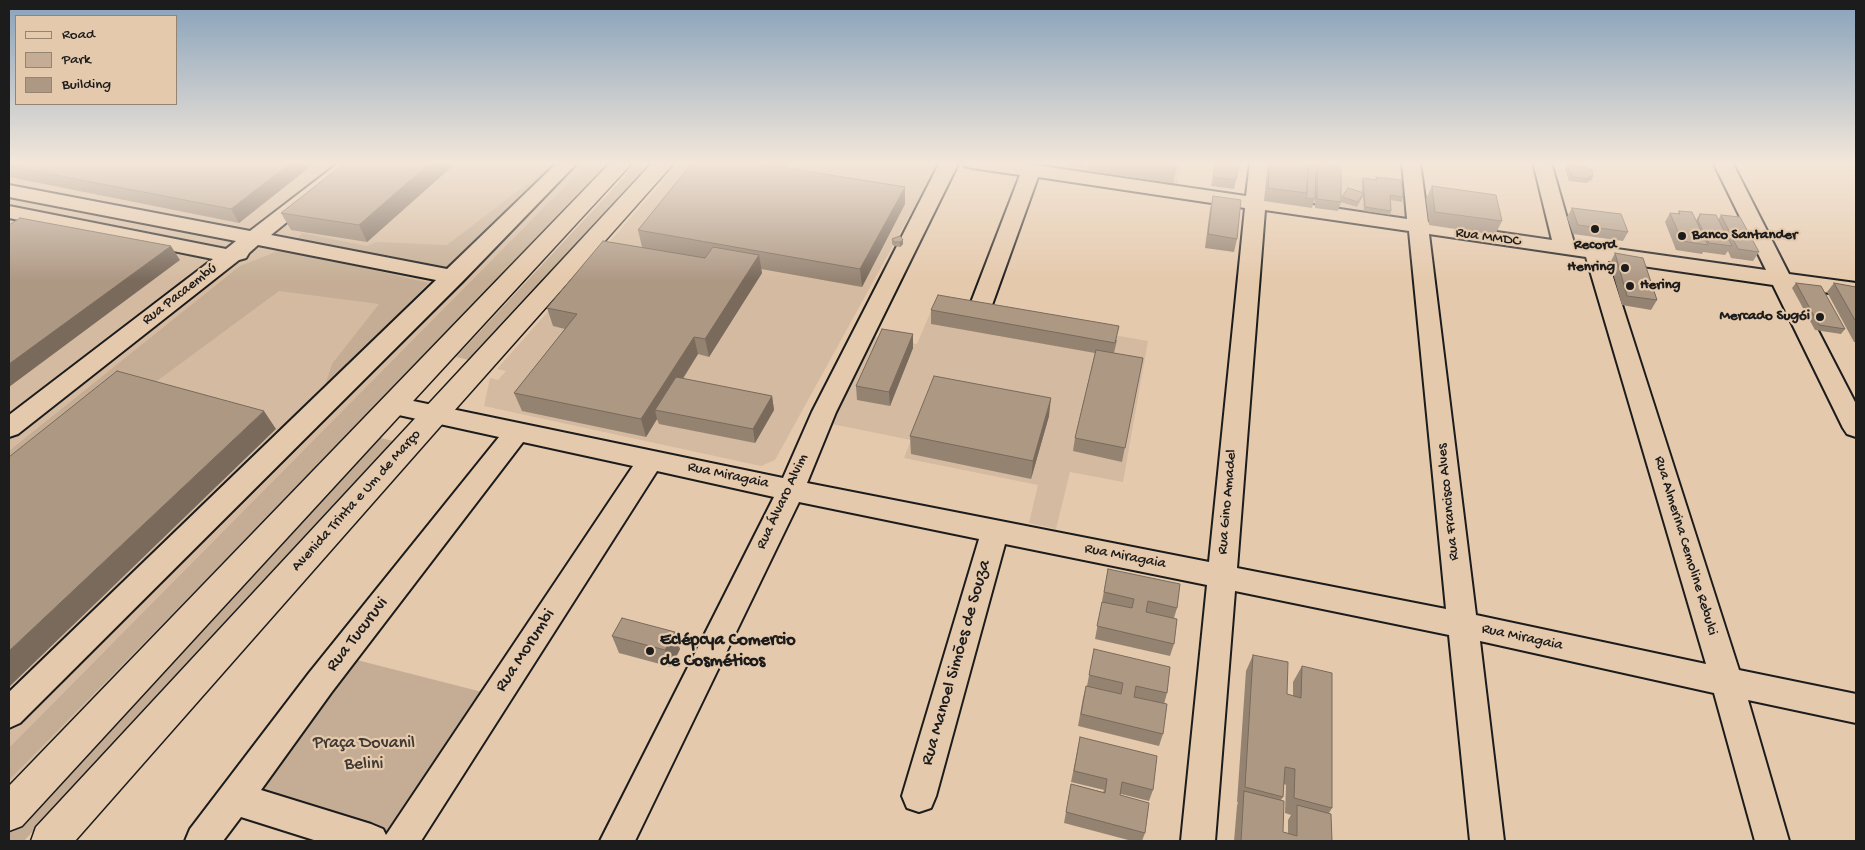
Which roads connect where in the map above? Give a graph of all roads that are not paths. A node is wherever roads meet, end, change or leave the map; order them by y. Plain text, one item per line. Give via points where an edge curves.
1 (64, 202) edge
2 (300, 202) edge
3 (529, 202) edge
4 (586, 202) edge
5 (629, 202) edge
6 (930, 202) edge
7 (1020, 202) edge
8 (1239, 202) edge
9 (1415, 202) edge
10 (1553, 202) edge
11 (1742, 202) edge
12 (1255, 204) junction
13 (9, 212) edge
14 (1418, 228) junction
15 (252, 238) junction
16 (286, 243) junction
17 (1565, 248) junction
18 (1595, 253) junction
19 (229, 256) junction
20 (454, 277) junction
21 (1781, 279) junction
22 (1856, 290) edge
23 (981, 305) edge
24 (394, 406) junction
25 (435, 414) junction
26 (9, 428) edge
27 (1856, 428) edge
28 (518, 431) junction
29 (650, 460) junction
30 (791, 490) junction
31 (995, 531) junction
32 (1222, 576) junction
33 (1463, 625) junction
34 (1727, 682) junction
35 (1856, 708) edge
36 (9, 713) edge
37 (919, 796) dead end
38 (234, 798) junction
39 (9, 813) edge
40 (50, 841) edge
41 (202, 841) edge
42 (371, 841) edge
43 (401, 841) edge
44 (617, 841) edge
45 (1198, 841) edge
46 (1487, 841) edge
47 (1772, 841) edge

1 - 15 street
2 - 15 street, Rua Pacaembú
3 - 20 street
4 - 24 main road
5 - 25 main road, Avenida Trinta e Um de Março
6 - 30 street, Rua Álvaro Alvim via 820,420
7 - 23 street
8 - 12 street, Rua MMDC
9 - 14 street, Rua Francisco Alves
10 - 17 street
11 - 21 street
12 - 14 street, Rua MMDC
12 - 32 street, Rua Gino Amadel
13 - 19 street
14 - 17 street, Rua MMDC
14 - 33 street, Rua Francisco Alves
15 - 16 street
15 - 19 street, Rua Pacaembú
16 - 19 street
16 - 20 street
17 - 18 street, Rua MMDC
18 - 21 street, Rua MMDC
18 - 34 street, Rua Almerina Cemoline Rebulci
19 - 26 street, Rua Pacaembú
20 - 36 street
21 - 22 street, Rua MMDC
21 - 27 street
24 - 25 street, Rua Miragaia
24 - 39 main road
25 - 28 street, Rua Miragaia
25 - 40 main road, Avenida Trinta e Um de Março
28 - 29 street, Rua Miragaia
28 - 38 street, Rua Tucuruvi
29 - 30 street, Rua Miragaia
29 - 43 street, Rua Morumbi
30 - 31 street, Rua Miragaia
30 - 44 street, Rua Álvaro Alvim
31 - 32 street, Rua Miragaia
31 - 37 street, Rua Manoel Simões de Souza
32 - 33 street, Rua Miragaia
32 - 45 street, Rua Gino Amadel
33 - 34 street, Rua Miragaia
33 - 46 street, Rua Francisco Alves
34 - 35 street, Rua Miragaia
34 - 47 street, Rua Almerina Cemoline Rebulci
38 - 41 street, Rua Tucuruvi
38 - 42 street

